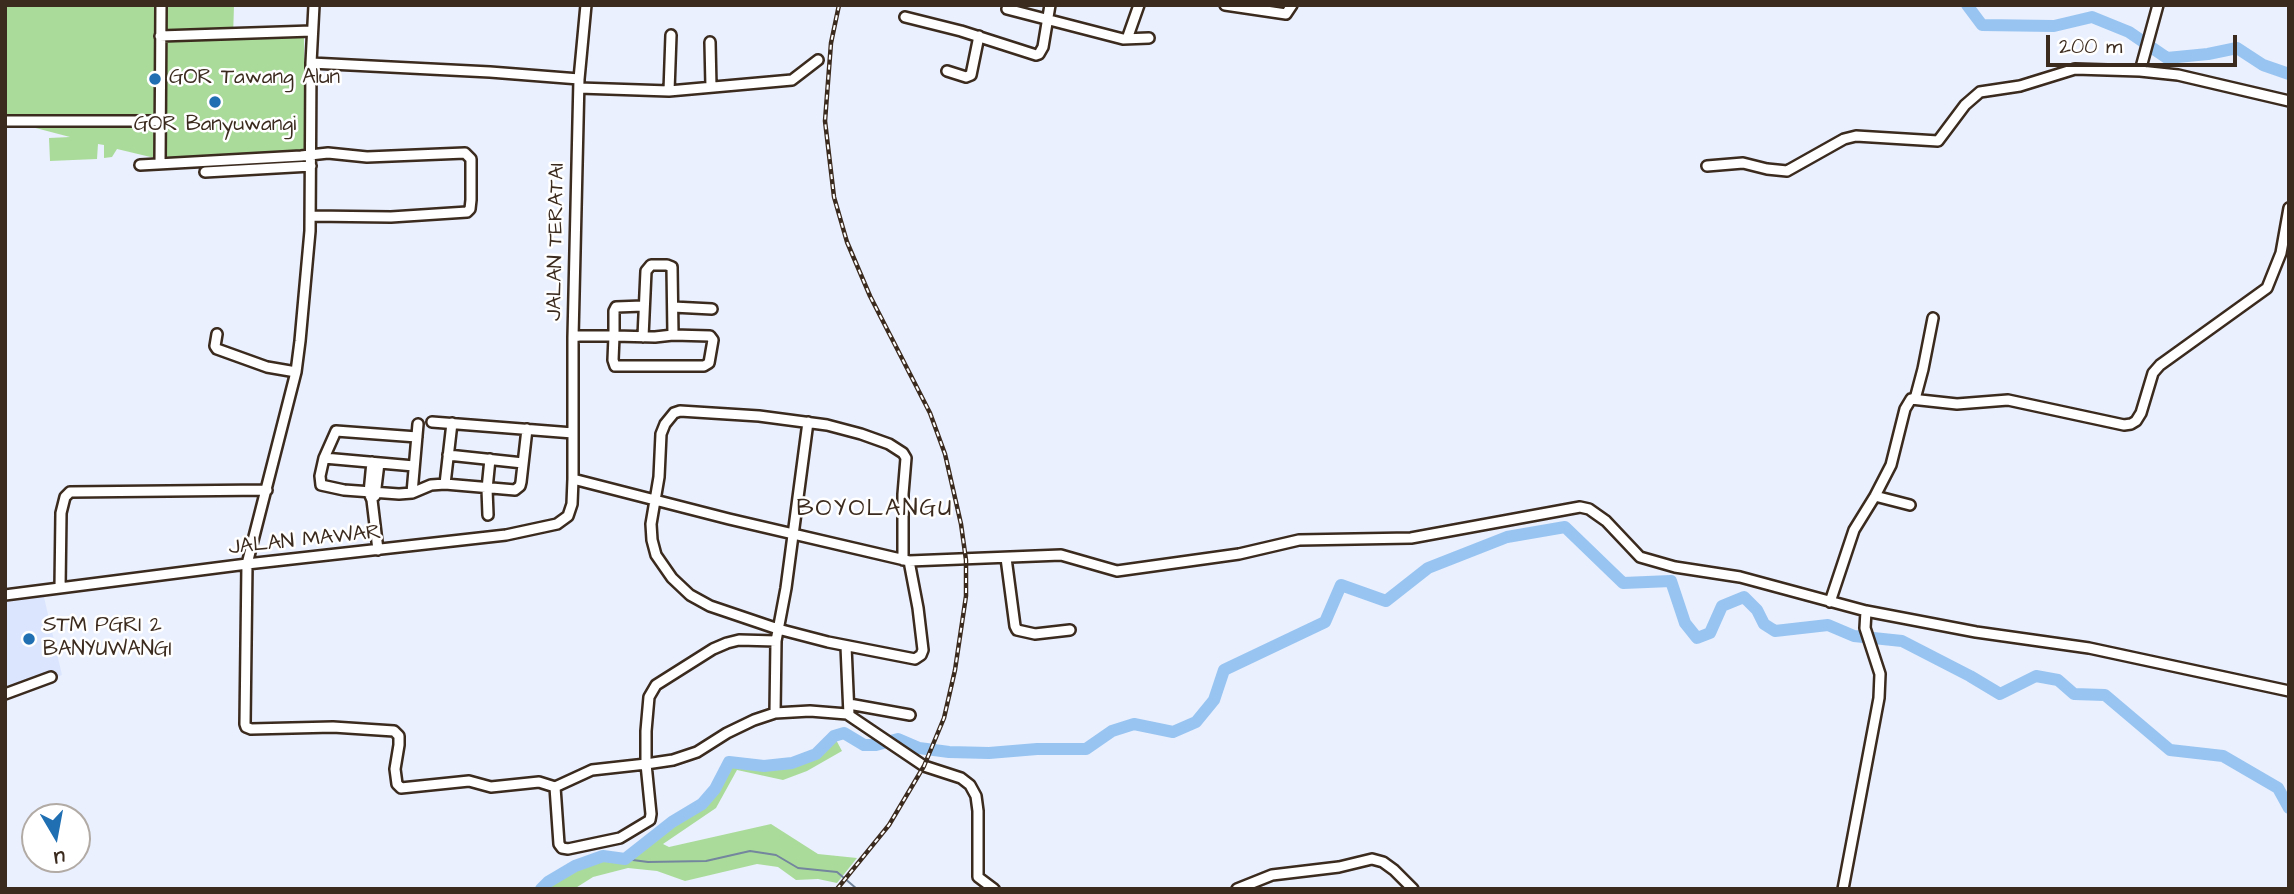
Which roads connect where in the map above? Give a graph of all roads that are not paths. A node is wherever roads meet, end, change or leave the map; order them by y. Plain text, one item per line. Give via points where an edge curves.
1 (161, 5) edge
2 (314, 5) edge
3 (586, 5) edge
4 (1050, 5) edge
5 (1139, 5) edge
6 (1225, 5) edge
7 (1292, 5) edge
8 (2158, 5) edge
9 (1007, 9) dead end
10 (905, 17) dead end
11 (1048, 19) junction
12 (312, 31) junction
13 (671, 35) dead end
14 (160, 36) junction
15 (979, 36) junction
16 (1149, 38) dead end
17 (1127, 39) junction
18 (709, 42) dead end
19 (818, 60) dead end
20 (311, 63) junction
21 (2140, 71) junction
22 (947, 72) dead end
23 (579, 84) junction
24 (711, 86) junction
25 (670, 91) junction
26 (2289, 101) edge
27 (5, 121) edge
28 (160, 121) junction
29 (311, 156) junction
30 (160, 164) junction
31 (140, 165) dead end
32 (311, 166) junction
33 (1707, 166) dead end
34 (205, 172) dead end
35 (2289, 208) edge
36 (311, 216) junction
37 (2285, 254) edge
38 (643, 306) junction
39 (673, 307) junction
40 (712, 309) dead end
41 (1933, 318) dead end
42 (217, 334) dead end
43 (573, 334) junction
44 (614, 334) junction
45 (643, 334) junction
46 (673, 335) junction
47 (296, 372) junction
48 (1915, 399) junction
49 (432, 422) dead end
50 (808, 422) junction
51 (452, 423) junction
52 (418, 424) dead end
53 (527, 429) junction
54 (573, 433) junction
55 (417, 437) junction
56 (448, 455) junction
57 (324, 458) junction
58 (490, 459) junction
59 (375, 463) junction
60 (523, 463) junction
61 (414, 466) junction
62 (573, 479) junction
63 (445, 484) junction
64 (487, 489) junction
65 (267, 490) junction
66 (412, 493) junction
67 (372, 495) junction
68 (1875, 496) junction
69 (655, 500) junction
70 (1910, 505) dead end
71 (488, 515) dead end
72 (794, 533) junction
73 (378, 550) junction
74 (1006, 558) junction
75 (906, 561) junction
76 (247, 564) junction
77 (60, 588) junction
78 (5, 595) edge
79 (1830, 602) junction
80 (1866, 611) junction
81 (778, 629) junction
82 (1070, 630) dead end
83 (776, 641) junction
84 (846, 646) junction
85 (51, 677) dead end
86 (2289, 691) edge
87 (5, 694) edge
88 (849, 704) junction
89 (775, 713) junction
90 (849, 715) junction
91 (910, 715) dead end
92 (646, 764) junction
93 (555, 787) junction
94 (994, 889) edge
95 (1237, 889) edge
96 (1413, 889) edge
97 (1843, 889) edge

1 - 14 street
2 - 12 street
3 - 23 street, JALAN TERATAI
4 - 11 street
5 - 17 street
6 - 7 street via 1286,15
8 - 21 street
9 - 11 street
10 - 15 street
11 - 15 street via 1039,54
11 - 17 street
12 - 14 street
12 - 20 street
13 - 25 street
14 - 28 street
15 - 22 street via 971,75
16 - 17 street
18 - 24 street
19 - 24 street via 792,80
20 - 23 street via 490,72
20 - 29 street
21 - 26 street via 2178,75
21 - 33 street via 2075,69 2020,86 1980,92 1938,141 1856,136 1787,171 1743,163
23 - 25 street
23 - 43 street, JALAN TERATAI
24 - 25 street
27 - 28 street
28 - 30 street
29 - 30 street
29 - 32 street
29 - 36 street via 465,153 472,162 467,212
30 - 31 street
32 - 34 street
32 - 36 street
35 - 37 street
36 - 47 street
37 - 48 street via 2264,292 2152,373 2141,413 2131,424 2008,400 1957,404
38 - 39 street via 647,268 667,265 672,267
38 - 44 street via 616,307
38 - 45 street
39 - 40 street
39 - 46 street
41 - 48 street
42 - 47 street via 217,349
43 - 44 street
43 - 54 street, JALAN TERATAI
44 - 45 street
44 - 46 street via 615,366 709,363 710,337
45 - 46 street
47 - 65 street
48 - 68 street via 1905,409 1895,455
49 - 51 street
50 - 69 street via 674,413 661,433
50 - 72 street
50 - 75 street via 874,438 905,457
51 - 53 street
51 - 56 street
52 - 55 street
53 - 54 street
53 - 60 street
54 - 62 street, JALAN TERATAI
55 - 57 street via 339,431
55 - 61 street
56 - 58 street
56 - 63 street
57 - 59 street
57 - 67 street via 321,485
58 - 60 street
58 - 64 street
59 - 61 street
59 - 67 street
60 - 64 street via 518,489
61 - 66 street
62 - 69 street
62 - 73 street, JALAN MAWAR via 570,511 557,524 506,535
63 - 64 street
63 - 66 street
64 - 71 street
65 - 76 street
65 - 77 street via 70,492 61,513
66 - 67 street
67 - 73 street
68 - 70 street
68 - 79 street via 1854,530
69 - 72 street
69 - 81 street via 652,540 672,578 710,606
72 - 75 street
72 - 81 street
73 - 76 street, JALAN MAWAR
74 - 75 street
74 - 79 street via 1061,555 1117,571 1238,554 1299,540 1411,538 1580,508 1606,522 1640,557
74 - 82 street via 1017,630 1035,634
75 - 84 street via 922,632 921,655 915,659
76 - 77 street, JALAN MAWAR
76 - 93 street via 246,727 394,731 399,736 395,769 401,788 469,781 491,787 539,782
77 - 78 street, JALAN MAWAR
79 - 80 street
80 - 86 street via 2089,648
80 - 97 street via 1865,629 1880,674 1879,698
81 - 83 street
81 - 84 street
83 - 89 street
83 - 92 street via 727,643 656,685 649,697
84 - 88 street
85 - 87 street
88 - 90 street
88 - 91 street
89 - 90 street
89 - 92 street via 727,733 697,752
90 - 94 street via 924,766 970,785 978,811 978,877
92 - 93 street via 592,770
92 - 93 street via 651,817 620,838 562,848
95 - 96 street via 1272,875 1372,859 1394,870

